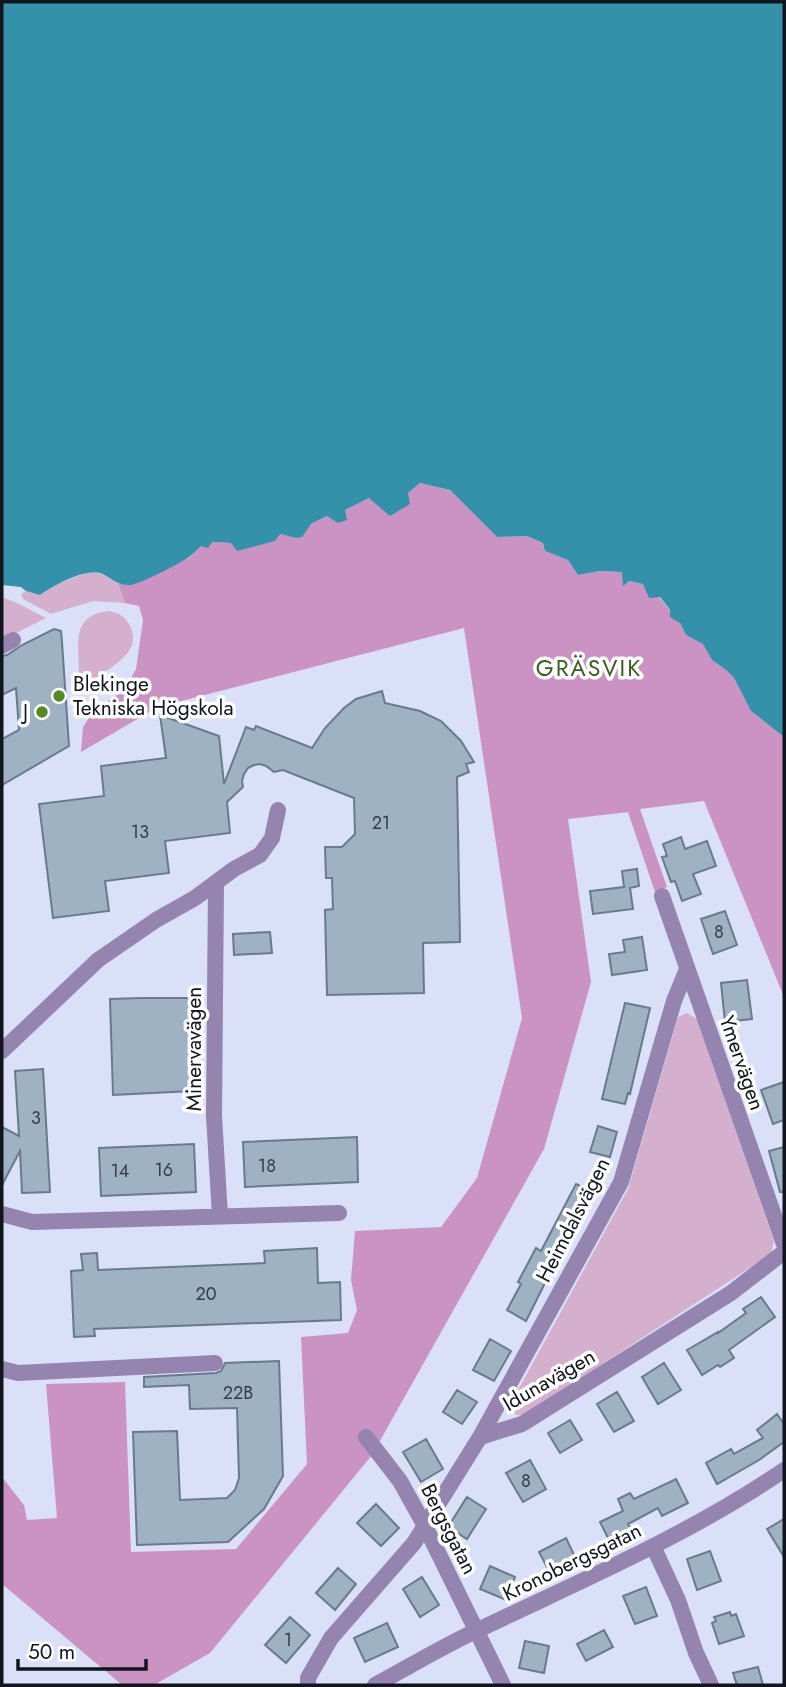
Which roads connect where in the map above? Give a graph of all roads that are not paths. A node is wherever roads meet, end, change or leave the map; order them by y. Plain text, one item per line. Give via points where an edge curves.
1 (278, 810) dead end
2 (216, 883) junction
3 (662, 896) dead end
4 (687, 969) junction
5 (2, 1051) edge
6 (339, 1213) dead end
7 (220, 1216) junction
8 (3, 1218) edge
9 (784, 1244) edge
10 (784, 1252) edge
11 (215, 1363) dead end
12 (2, 1369) edge
13 (366, 1437) dead end
14 (480, 1437) junction
15 (784, 1470) edge
16 (425, 1526) junction
17 (653, 1546) junction
18 (476, 1630) junction
19 (308, 1685) edge
20 (375, 1685) edge
21 (503, 1685) edge
22 (711, 1685) edge

1 - 2 street via 272,838 260,855
2 - 5 street via 98,960
2 - 7 street, Minervavägen via 214,1116
3 - 4 street, Ymervägen
4 - 9 street, Ymervägen
4 - 14 street, Heimdalsvägen via 621,1182
6 - 7 street
7 - 8 street via 32,1222
10 - 14 street, Idunavägen via 732,1293 522,1424
11 - 12 street via 18,1373
13 - 16 street, Bergsgatan via 400,1481
14 - 16 street
15 - 17 street, Kronobergsgatan
16 - 18 street, Bergsgatan
16 - 19 street via 331,1638
17 - 18 street, Kronobergsgatan
17 - 22 street
18 - 20 street, Kronobergsgatan
18 - 21 street, Bergsgatan

